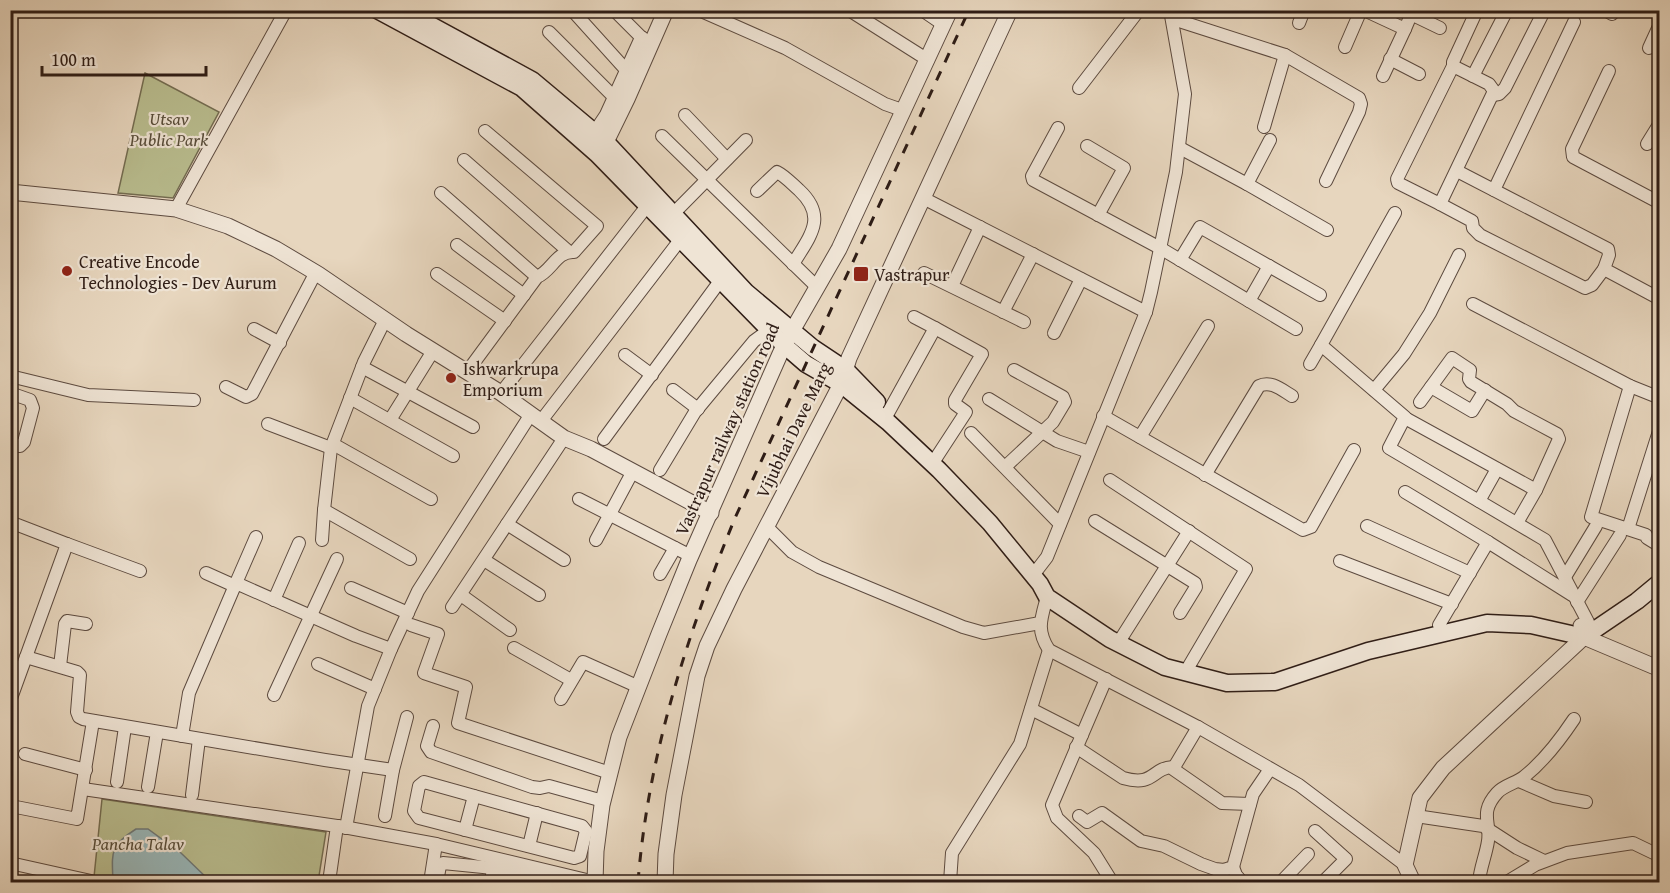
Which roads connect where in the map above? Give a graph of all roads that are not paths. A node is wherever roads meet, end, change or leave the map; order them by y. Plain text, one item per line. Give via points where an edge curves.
1 (286, 10) edge
2 (377, 10) edge
3 (403, 10) edge
4 (572, 10) edge
5 (614, 10) edge
6 (655, 10) edge
7 (666, 10) edge
8 (699, 10) edge
9 (849, 10) edge
10 (921, 10) edge
11 (1010, 10) edge
12 (1139, 10) edge
13 (1304, 10) edge
14 (1363, 10) edge
15 (1477, 10) edge
16 (1507, 10) edge
17 (1605, 10) edge
18 (1615, 10) edge
19 (1412, 12) edge
20 (1543, 13) dead end
21 (1172, 15) edge
22 (947, 18) edge
23 (1574, 22) dead end
24 (1299, 23) dead end
25 (1659, 24) edge
26 (1405, 28) junction
27 (1440, 28) dead end
28 (549, 32) dead end
29 (642, 38) junction
30 (1345, 46) dead end
31 (1649, 48) dead end
32 (1285, 55) junction
33 (1390, 59) junction
34 (928, 60) junction
35 (1453, 66) junction
36 (627, 71) junction
37 (1609, 71) dead end
38 (1419, 74) dead end
39 (1383, 76) dead end
40 (1473, 76) junction
41 (1079, 88) dead end
42 (1493, 95) junction
43 (615, 98) junction
44 (902, 110) junction
45 (685, 115) dead end
46 (1659, 123) edge
47 (1264, 127) dead end
48 (1058, 128) dead end
49 (485, 130) dead end
50 (662, 135) dead end
51 (746, 140) dead end
52 (1270, 140) dead end
53 (597, 144) junction
54 (1647, 144) dead end
55 (1087, 146) dead end
56 (1180, 148) junction
57 (727, 159) junction
58 (464, 160) dead end
59 (1457, 171) junction
60 (707, 180) junction
61 (1326, 181) dead end
62 (1246, 184) junction
63 (1494, 190) junction
64 (757, 191) dead end
65 (10, 192) edge
66 (441, 193) dead end
67 (923, 198) junction
68 (1659, 202) edge
69 (1440, 204) junction
70 (647, 206) junction
71 (176, 208) junction
72 (1395, 213) dead end
73 (673, 214) junction
74 (1098, 215) junction
75 (980, 227) junction
76 (1327, 230) dead end
77 (680, 240) junction
78 (457, 245) dead end
79 (1160, 248) junction
80 (568, 251) junction
81 (1033, 254) junction
82 (1459, 255) dead end
83 (1180, 260) junction
84 (793, 264) junction
85 (1269, 266) junction
86 (1604, 269) junction
87 (316, 272) junction
88 (924, 273) dead end
89 (437, 274) dead end
90 (537, 277) junction
91 (1081, 279) junction
92 (720, 281) junction
93 (952, 286) junction
94 (817, 287) junction
95 (524, 295) junction
96 (1320, 295) dead end
97 (1659, 299) edge
98 (1249, 301) junction
99 (1473, 304) dead end
100 (1003, 312) junction
101 (1146, 312) junction
102 (914, 317) dead end
103 (385, 320) junction
104 (505, 321) junction
105 (1024, 322) dead end
106 (1208, 326) dead end
107 (935, 328) junction
108 (254, 329) dead end
109 (1296, 329) dead end
110 (769, 330) junction
111 (1054, 333) dead end
112 (788, 337) junction
113 (280, 343) junction
114 (1321, 345) junction
115 (433, 351) junction
116 (625, 355) dead end
117 (1310, 364) dead end
118 (362, 367) junction
119 (1014, 370) dead end
120 (467, 372) junction
121 (652, 375) junction
122 (10, 376) edge
123 (844, 377) junction
124 (1630, 386) junction
125 (226, 387) dead end
126 (1431, 387) junction
127 (673, 390) dead end
128 (1374, 390) junction
129 (1485, 390) junction
130 (407, 392) junction
131 (10, 393) edge
132 (501, 393) junction
133 (1292, 396) dead end
134 (350, 398) junction
135 (1659, 398) edge
136 (989, 399) dead end
137 (194, 400) dead end
138 (1420, 402) dead end
139 (698, 408) junction
140 (888, 413) junction
141 (1103, 416) junction
142 (536, 418) junction
143 (1405, 418) junction
144 (390, 420) junction
145 (268, 424) dead end
146 (473, 427) dead end
147 (1659, 428) edge
148 (971, 433) dead end
149 (1043, 433) junction
150 (1140, 437) junction
151 (564, 438) junction
152 (604, 439) dead end
153 (10, 445) edge
154 (332, 446) junction
155 (1354, 450) dead end
156 (1089, 452) junction
157 (453, 456) dead end
158 (936, 458) junction
159 (1005, 467) junction
160 (1497, 469) junction
161 (660, 470) dead end
162 (633, 471) junction
163 (1205, 475) junction
164 (1110, 480) dead end
165 (1536, 490) junction
166 (1405, 492) dead end
167 (431, 499) dead end
168 (579, 499) dead end
169 (1479, 501) junction
170 (324, 510) junction
171 (711, 513) junction
172 (609, 515) junction
173 (1095, 521) dead end
174 (10, 522) edge
175 (1517, 523) junction
176 (507, 524) junction
177 (1060, 524) junction
178 (1367, 526) dead end
179 (1596, 526) dead end
180 (767, 527) junction
181 (1189, 531) junction
182 (1624, 532) junction
183 (256, 537) dead end
184 (322, 540) dead end
185 (596, 540) dead end
186 (1488, 542) junction
187 (299, 543) dead end
188 (67, 544) junction
189 (1659, 546) edge
190 (675, 548) junction
191 (691, 556) junction
192 (337, 559) dead end
193 (410, 559) dead end
194 (484, 560) junction
195 (564, 560) dead end
196 (1340, 561) dead end
197 (1167, 566) junction
198 (140, 571) dead end
199 (1035, 572) junction
200 (1659, 572) edge
201 (206, 573) dead end
202 (1470, 573) junction
203 (660, 574) dead end
204 (1564, 577) junction
205 (1659, 582) edge
206 (236, 585) junction
207 (351, 588) dead end
208 (461, 595) junction
209 (539, 595) dead end
210 (1047, 597) junction
211 (1576, 599) junction
212 (274, 600) junction
213 (1452, 604) junction
214 (452, 607) dead end
215 (1180, 613) dead end
216 (311, 616) junction
217 (410, 619) junction
218 (1040, 623) junction
219 (86, 624) dead end
220 (1439, 625) junction
221 (1584, 628) junction
222 (510, 630) dead end
223 (1122, 637) junction
224 (514, 648) dead end
225 (391, 649) junction
226 (1049, 650) junction
227 (26, 657) junction
228 (318, 664) dead end
229 (60, 666) junction
230 (1188, 666) junction
231 (1659, 669) edge
232 (571, 680) junction
233 (1106, 680) junction
234 (639, 687) junction
235 (375, 689) junction
236 (274, 695) dead end
237 (561, 699) dead end
238 (10, 701) edge
239 (1031, 709) junction
240 (407, 717) dead end
241 (1574, 719) dead end
242 (93, 721) junction
243 (433, 726) dead end
244 (125, 727) junction
245 (1198, 727) junction
246 (157, 732) junction
247 (1082, 735) junction
248 (182, 736) junction
249 (200, 739) junction
250 (1076, 747) junction
251 (25, 753) dead end
252 (356, 765) junction
253 (1173, 766) junction
254 (1270, 769) junction
255 (86, 770) junction
256 (393, 770) junction
257 (610, 773) junction
258 (1519, 781) junction
259 (117, 782) dead end
260 (148, 787) dead end
261 (82, 789) junction
262 (192, 795) dead end
263 (474, 796) junction
264 (603, 801) junction
265 (1586, 802) dead end
266 (1250, 804) junction
267 (16, 807) dead end
268 (537, 813) junction
269 (385, 816) dead end
270 (1079, 816) dead end
271 (1416, 816) junction
272 (341, 827) junction
273 (1487, 828) junction
274 (465, 830) junction
275 (1315, 831) dead end
276 (488, 836) junction
277 (436, 844) junction
278 (528, 846) junction
279 (1308, 854) dead end
280 (1659, 856) edge
281 (490, 860) junction
282 (1544, 861) junction
283 (10, 863) edge
284 (1405, 865) junction
285 (1233, 867) junction
286 (91, 881) edge
287 (329, 882) edge
288 (430, 882) edge
289 (437, 882) edge
290 (491, 882) edge
291 (549, 882) edge
292 (595, 882) edge
293 (664, 882) edge
294 (950, 882) edge
295 (1112, 882) edge
296 (1242, 882) edge
297 (1281, 882) edge
298 (1323, 882) edge
299 (1413, 882) edge
300 (1479, 882) edge
301 (1507, 882) edge

1 - 71 street
2 - 53 main road via 522,88
3 - 53 main road via 532,80
4 - 36 street
5 - 29 street
6 - 29 street
7 - 53 street
8 - 44 street via 786,48
9 - 34 street
10 - 22 street
11 - 67 street, Vijubhai Dave Marg
12 - 41 street
13 - 24 street
14 - 26 street
14 - 30 street
15 - 35 street
16 - 40 street
17 - 18 street via 1612,14
19 - 26 street
19 - 27 street
20 - 42 street via 1505,88
21 - 32 street
21 - 56 street via 1185,94
22 - 34 street, Vastrapur railway station road
23 - 63 street
25 - 31 street
26 - 33 street
28 - 43 street
29 - 36 street
32 - 47 street
32 - 61 street via 1359,98 1359,112
33 - 38 street
33 - 39 street
34 - 44 street, Vastrapur railway station road
35 - 40 street
35 - 69 street via 1397,179
36 - 43 street
37 - 68 street via 1572,149 1573,157
40 - 42 street via 1492,87
42 - 59 street
43 - 53 street
44 - 94 street, Vastrapur railway station road via 839,249
45 - 57 street
46 - 54 street
48 - 74 street via 1032,178
49 - 80 street via 596,224 575,250
50 - 60 street
51 - 57 street
52 - 62 street
53 - 70 main road
53 - 73 main road
55 - 74 street via 1124,168
56 - 62 street
56 - 79 street
57 - 60 street
58 - 80 street
59 - 63 street
59 - 69 street
60 - 73 street
60 - 84 street
62 - 76 street
63 - 86 street via 1608,249 1610,255
64 - 84 street via 777,172 810,201 814,225
65 - 71 street
66 - 90 street
67 - 75 street
67 - 123 street, Vijubhai Dave Marg via 849,358
69 - 86 street via 1472,221 1480,235 1585,288
70 - 77 main road
70 - 132 street
71 - 87 street via 228,226
72 - 114 street
73 - 112 main road
74 - 79 street
75 - 81 street
75 - 93 street
77 - 92 main road
77 - 142 street
78 - 95 street
79 - 83 street
79 - 101 street
80 - 90 street
81 - 91 street
81 - 100 street
82 - 128 street via 1430,313 1404,354
83 - 85 street via 1200,226
83 - 98 street
84 - 94 street
85 - 96 street
85 - 98 street
86 - 97 street
87 - 103 street
87 - 113 street
88 - 93 street
89 - 104 street
90 - 95 street
91 - 101 street
91 - 111 street
92 - 110 main road
92 - 121 street
93 - 100 street
94 - 112 street, Vastrapur railway station road
95 - 104 street
98 - 109 street
99 - 124 street
100 - 105 street
101 - 141 street
102 - 107 street
103 - 115 street
103 - 118 street
104 - 120 street
106 - 150 street
107 - 140 street
107 - 158 street via 982,354 955,400 966,412
108 - 113 street
110 - 112 main road
110 - 139 street via 754,341
112 - 123 main road
112 - 171 street, Vastrapur railway station road
113 - 125 street via 252,394 246,397
114 - 117 street
114 - 128 street
115 - 120 street
115 - 130 street
116 - 121 street
118 - 130 street
118 - 134 street
119 - 149 street via 1064,399 1064,406
120 - 132 street
121 - 152 street
122 - 137 street via 88,395
123 - 140 main road
123 - 180 street, Vijubhai Dave Marg
123 - 199 main road
124 - 135 street
124 - 182 street via 1591,515
126 - 129 street via 1472,411
126 - 129 street via 1452,358 1469,368 1471,382
126 - 138 street
127 - 139 street
128 - 143 street
129 - 165 street via 1558,435
130 - 144 street
130 - 146 street
131 - 153 street via 30,400 33,408 24,442 20,446
132 - 142 street
133 - 163 street via 1271,384 1259,386
134 - 144 street
134 - 154 street
136 - 149 street
139 - 161 street
140 - 158 main road
141 - 150 street
141 - 156 street
142 - 151 street
142 - 217 street via 418,591
143 - 160 street
143 - 169 street via 1389,448
144 - 157 street
145 - 154 street
147 - 182 street
148 - 159 street
149 - 156 street
149 - 159 street
150 - 163 street
151 - 162 street
151 - 176 street
154 - 167 street
154 - 170 street
155 - 163 street via 1311,527 1303,530
156 - 177 street
158 - 199 main road via 996,518
159 - 177 street
160 - 165 street
160 - 169 street
162 - 171 street
162 - 172 street
164 - 181 street
165 - 175 street
166 - 186 street
168 - 172 street
169 - 175 street
170 - 184 street
170 - 193 street
171 - 191 street, Vastrapur railway station road
172 - 185 street
172 - 190 street
173 - 197 street
174 - 188 street
175 - 204 street via 1545,540
176 - 194 street
176 - 195 street
177 - 199 street via 1047,558
178 - 202 street
179 - 204 street
180 - 218 street via 792,552 819,567 952,624 984,633
180 - 293 street, Vijubhai Dave Marg via 706,646 697,676 670,820
181 - 197 street
181 - 230 street via 1246,569
182 - 189 street via 1646,535
182 - 211 street
183 - 206 street
186 - 202 street
186 - 211 street
187 - 212 street
188 - 198 street
188 - 227 street
190 - 191 street
190 - 203 street
191 - 234 street, Vastrapur railway station road
192 - 216 street
194 - 208 street
194 - 209 street
196 - 213 street
197 - 215 street via 1197,585
197 - 223 street
199 - 210 main road
199 - 223 main road via 1052,592
200 - 221 main road via 1633,596
201 - 206 street
202 - 213 street
204 - 211 street
205 - 221 main road via 1637,601
206 - 212 street
206 - 248 street via 189,693
207 - 217 street
208 - 214 street
208 - 222 street
210 - 218 street
210 - 221 main road via 1110,639 1165,667 1227,683 1275,682 1368,651 1487,623
211 - 221 street
212 - 216 street
213 - 220 street
216 - 225 street
216 - 236 street
217 - 225 street
217 - 257 street via 438,634 424,673 466,688 458,723
218 - 226 street via 1042,639
219 - 229 street via 64,624
220 - 221 main road via 1486,616 1532,618
220 - 230 main road via 1274,675 1228,676
221 - 231 street
221 - 271 street via 1443,768 1420,798
223 - 230 main road via 1168,661
224 - 232 street
225 - 235 street
226 - 233 street
226 - 239 street
227 - 229 street
227 - 238 street
228 - 235 street
229 - 242 street via 80,675 77,712 79,717
232 - 234 street via 583,662
232 - 237 street
233 - 245 street
233 - 247 street
234 - 257 street, Vastrapur railway station road
235 - 252 street
239 - 247 street
239 - 294 street via 1020,744 952,853
240 - 256 street
241 - 258 street via 1550,753
242 - 244 street
242 - 255 street
243 - 264 street via 427,746 431,752 532,787 549,786
244 - 246 street
244 - 259 street
245 - 253 street
245 - 254 street
246 - 248 street
246 - 260 street
247 - 250 street
248 - 249 street
249 - 252 street
249 - 262 street
250 - 253 street via 1130,780 1143,780
250 - 295 street via 1052,805 1057,818 1094,853
251 - 255 street
252 - 256 street
252 - 272 street
253 - 266 street via 1222,803
254 - 266 street
254 - 284 street via 1299,785
255 - 261 street
256 - 269 street
257 - 264 street, Vastrapur railway station road
258 - 265 street via 1554,796
258 - 273 street via 1496,794 1486,814
261 - 267 street via 77,819
261 - 272 street
263 - 268 street
263 - 274 street
263 - 274 street via 424,783 420,786 416,815
264 - 292 street, Vastrapur railway station road
266 - 285 street
268 - 278 street
268 - 278 street via 582,826 586,831 580,856 574,858
270 - 285 street via 1087,822 1102,813 1141,841 1164,846 1215,869
271 - 273 street
271 - 284 street
272 - 277 street
272 - 287 street
273 - 282 street
273 - 300 street via 1488,842
274 - 276 street
275 - 298 street via 1346,859
276 - 278 street
276 - 281 street
277 - 281 street
277 - 288 street
279 - 297 street
280 - 282 street via 1633,843 1567,853
281 - 289 street via 443,863
281 - 290 street
281 - 291 street
281 - 292 street
282 - 301 street
283 - 286 street
284 - 299 street
285 - 296 street

